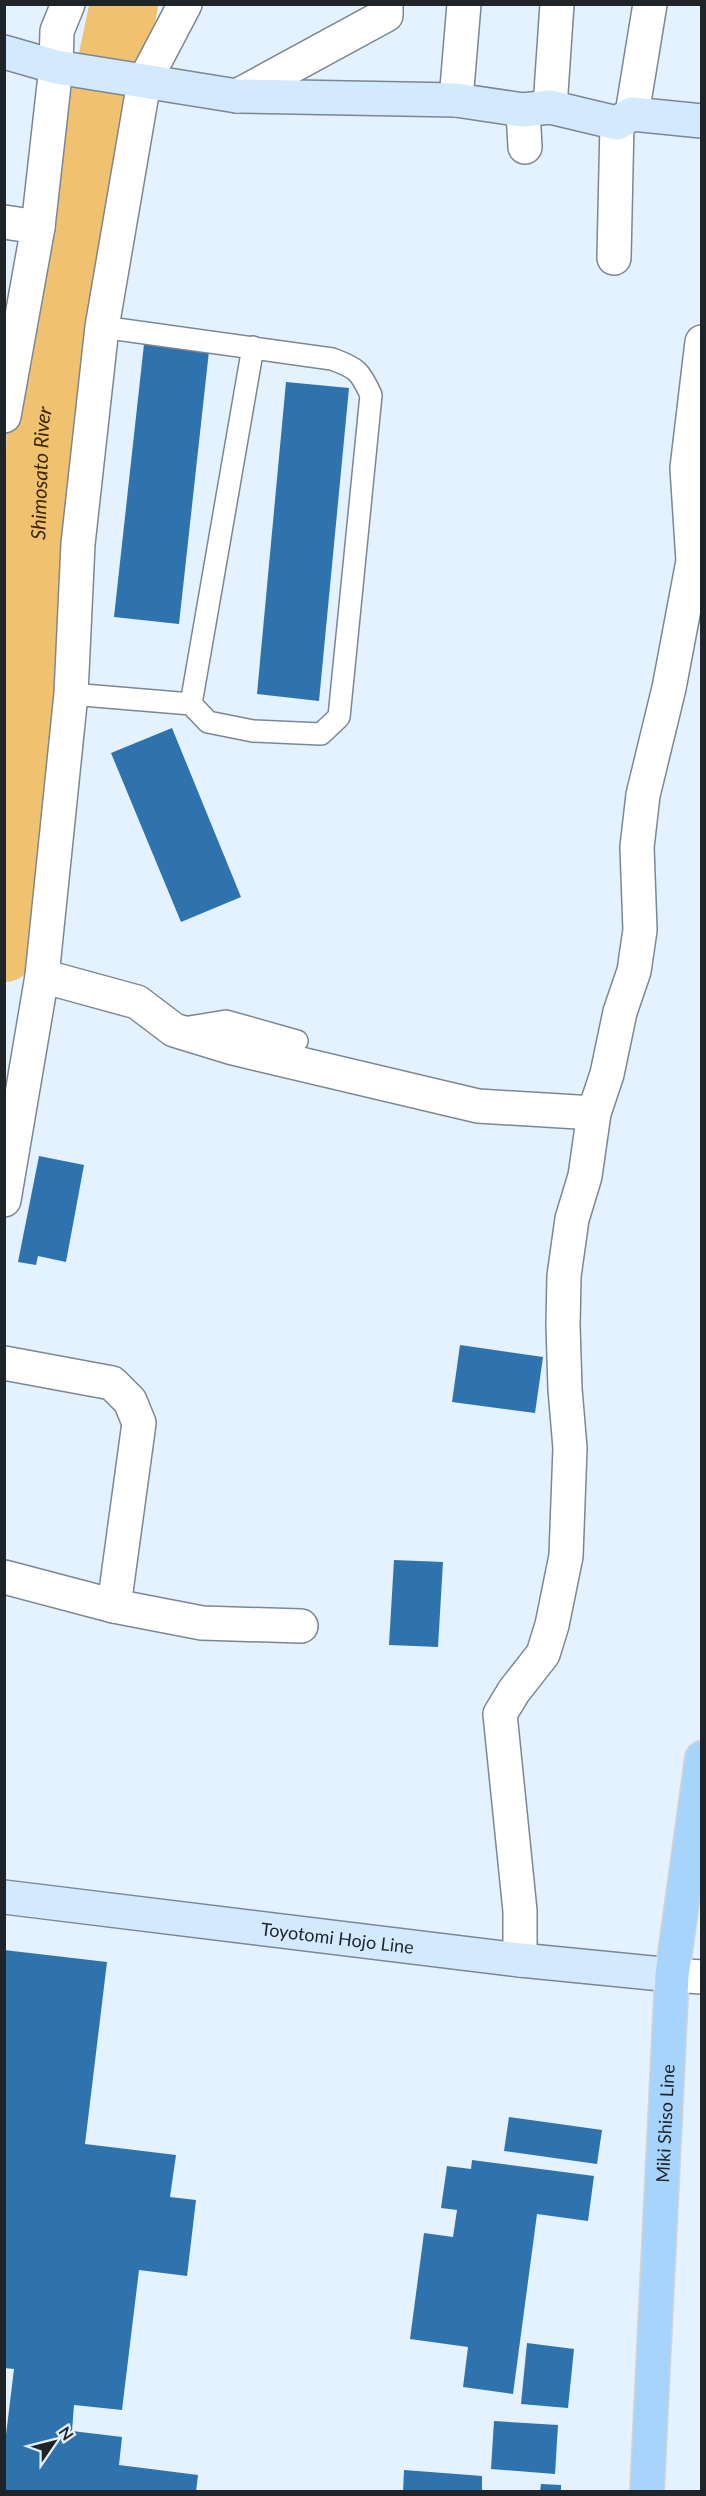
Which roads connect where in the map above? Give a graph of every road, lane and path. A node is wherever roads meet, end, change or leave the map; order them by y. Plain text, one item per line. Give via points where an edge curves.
1 (68, 4) edge
2 (185, 4) edge
3 (386, 4) edge
4 (464, 4) edge
5 (557, 4) edge
6 (650, 4) edge
7 (4, 52) edge
8 (56, 67) junction
9 (144, 82) junction
10 (237, 96) junction
11 (456, 100) junction
12 (537, 109) junction
13 (624, 118) junction
14 (702, 122) edge
15 (525, 147) dead end
16 (4, 222) edge
17 (38, 227) junction
18 (614, 258) dead end
19 (102, 327) junction
20 (702, 342) edge
21 (253, 347) junction
22 (5, 405) edge
23 (694, 469) edge
24 (71, 694) junction
25 (190, 704) junction
26 (42, 976) junction
27 (174, 1030) junction
28 (297, 1041) dead end
29 (594, 1113) junction
30 (4, 1200) edge
31 (4, 1363) edge
32 (4, 1577) edge
33 (114, 1606) junction
34 (301, 1626) dead end
35 (702, 1758) edge
36 (4, 1897) edge
37 (520, 1960) junction
38 (687, 1976) edge
39 (647, 2492) edge

1 - 8 street via 57,31
2 - 9 street
3 - 10 street via 386,15
4 - 11 street
5 - 12 street
6 - 13 street
7 - 8 street
8 - 9 street
8 - 17 street
9 - 10 street
9 - 19 street
10 - 11 street
11 - 12 street
12 - 13 street
12 - 15 street
13 - 14 street
13 - 18 street
16 - 17 street
17 - 22 street
19 - 21 lane
19 - 24 street via 78,544
20 - 23 street
21 - 25 lane
21 - 25 lane via 353,366 371,395 339,717 321,734 253,731 208,722
23 - 29 street via 693,561 669,688 643,795 637,846 640,930 634,971
24 - 25 lane
24 - 26 street
26 - 27 street via 137,1002
26 - 30 street
27 - 28 lane via 226,1021
27 - 29 street via 233,1048 478,1106
29 - 37 street via 564,1276 564,1367 570,1449 566,1556 543,1654 500,1714 520,1911
31 - 33 street via 112,1383 130,1401 139,1423
32 - 33 street
33 - 34 street via 202,1623
35 - 38 main road, Miki Shiso Line
36 - 37 street, Toyotomi Hojo Line
37 - 38 street, Toyotomi Hojo Line
38 - 39 main road, Miki Shiso Line

